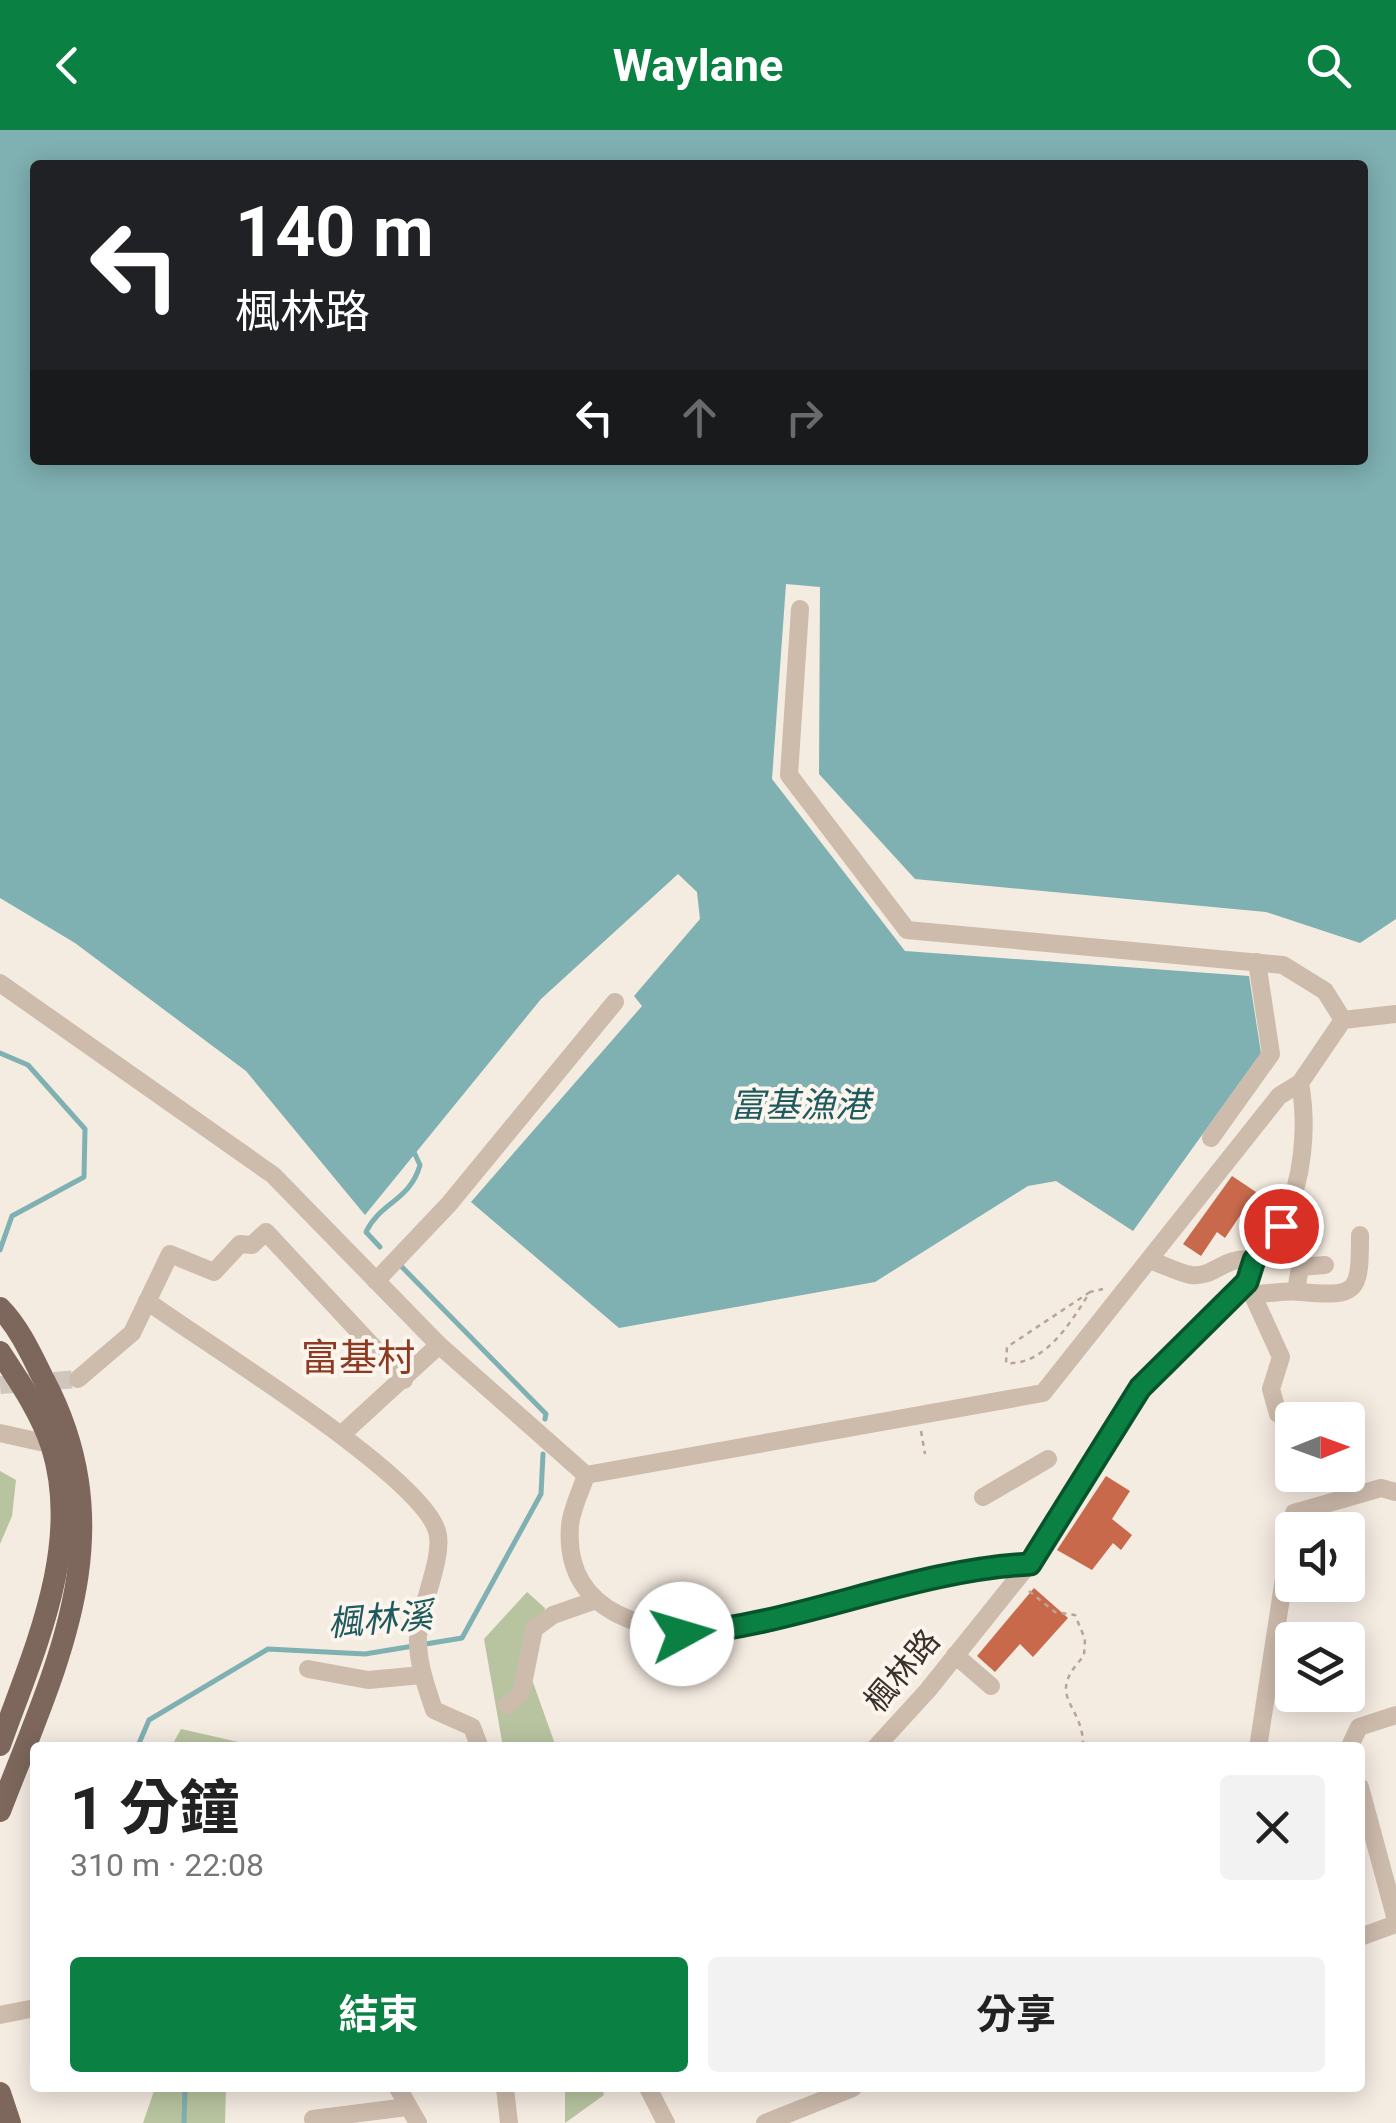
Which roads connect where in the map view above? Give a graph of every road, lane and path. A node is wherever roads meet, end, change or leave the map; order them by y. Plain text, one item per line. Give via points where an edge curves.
1 (800, 609) dead end
2 (1256, 962) junction
3 (0, 983) edge
4 (615, 1002) dead end
5 (1396, 1014) edge
6 (1343, 1020) junction
7 (1300, 1083) junction
8 (1211, 1138) dead end
9 (1360, 1235) dead end
10 (1254, 1260) junction
11 (1152, 1261) junction
12 (1326, 1265) dead end
13 (376, 1281) junction
14 (1134, 1283) junction
15 (1250, 1288) junction
16 (1296, 1291) junction
17 (1090, 1292) junction
18 (147, 1301) junction
19 (0, 1308) edge
20 (439, 1345) junction
21 (0, 1352) edge
22 (78, 1379) tunnel mouth
23 (404, 1380) junction
24 (1275, 1402) edge
25 (0, 1433) edge
26 (341, 1434) junction
27 (62, 1446) junction
28 (1048, 1459) dead end
29 (586, 1474) junction
30 (1396, 1492) edge
31 (983, 1497) dead end
32 (1030, 1564) junction
33 (1016, 1580) junction
34 (596, 1600) junction
35 (955, 1655) junction
36 (308, 1670) dead end
37 (422, 1675) junction
38 (991, 1686) dead end
39 (507, 1705) dead end
40 (1396, 1715) edge
41 (478, 1742) edge
42 (880, 1742) edge
43 (1084, 1742) edge
44 (1259, 1742) edge
45 (1353, 1742) edge
46 (0, 1744) edge
47 (1365, 1807) edge
48 (0, 1811) edge
49 (1396, 1922) edge
50 (1365, 1935) edge
51 (30, 2009) edge
52 (0, 2015) edge
53 (400, 2092) edge
54 (505, 2092) edge
55 (650, 2092) edge
56 (844, 2092) edge
57 (0, 2093) edge
58 (413, 2115) edge
59 (788, 2118) edge
60 (313, 2119) dead end
61 (10, 2123) edge
62 (508, 2123) edge
63 (666, 2123) edge
64 (765, 2123) edge

1 - 2 street via 789,776 907,930
2 - 6 street via 1283,965 1325,992
2 - 8 street via 1272,1054
3 - 13 street via 273,1175
4 - 13 street via 449,1204
5 - 6 street
6 - 7 street
7 - 10 street, 楓林路 via 1299,1183 1281,1226
7 - 11 street via 1279,1096
9 - 16 street via 1360,1278 1352,1290 1336,1297
10 - 11 street via 1234,1257 1191,1275
10 - 15 street, 楓林路
11 - 14 street
12 - 16 street via 1300,1268
13 - 20 street
14 - 17 path
14 - 29 street via 1043,1392
15 - 16 street
15 - 24 street via 1280,1357
15 - 32 street, 楓林路 via 1140,1388
17 - 17 path via 1038,1356 1025,1364 1006,1363 1007,1347
18 - 22 street via 132,1333
18 - 23 street via 170,1254 214,1272 240,1244 252,1244 266,1232
18 - 26 street
19 - 27 main road via 62,1413
20 - 23 street
20 - 29 street
21 - 27 main road
23 - 26 street
25 - 27 street
26 - 37 street via 430,1514 439,1536 418,1635
27 - 46 main road via 50,1600
27 - 48 main road via 82,1504 82,1570
28 - 31 street
29 - 34 street via 570,1526 576,1574
30 - 44 street via 1381,1488 1294,1513
32 - 33 street, 楓林路
32 - 34 street via 991,1566 724,1630 682,1634 642,1626
33 - 35 street, 楓林路
33 - 43 path via 1055,1612 1075,1615 1084,1656 1063,1687
34 - 39 street via 534,1629 520,1694
35 - 38 street
35 - 42 street, 楓林路
36 - 37 street via 368,1680
37 - 41 street via 434,1710 472,1727
40 - 45 street via 1359,1728
47 - 49 street
49 - 50 street
51 - 52 street
53 - 58 street
54 - 62 street
55 - 63 street
56 - 59 street
57 - 61 main road
58 - 60 street
59 - 64 street

